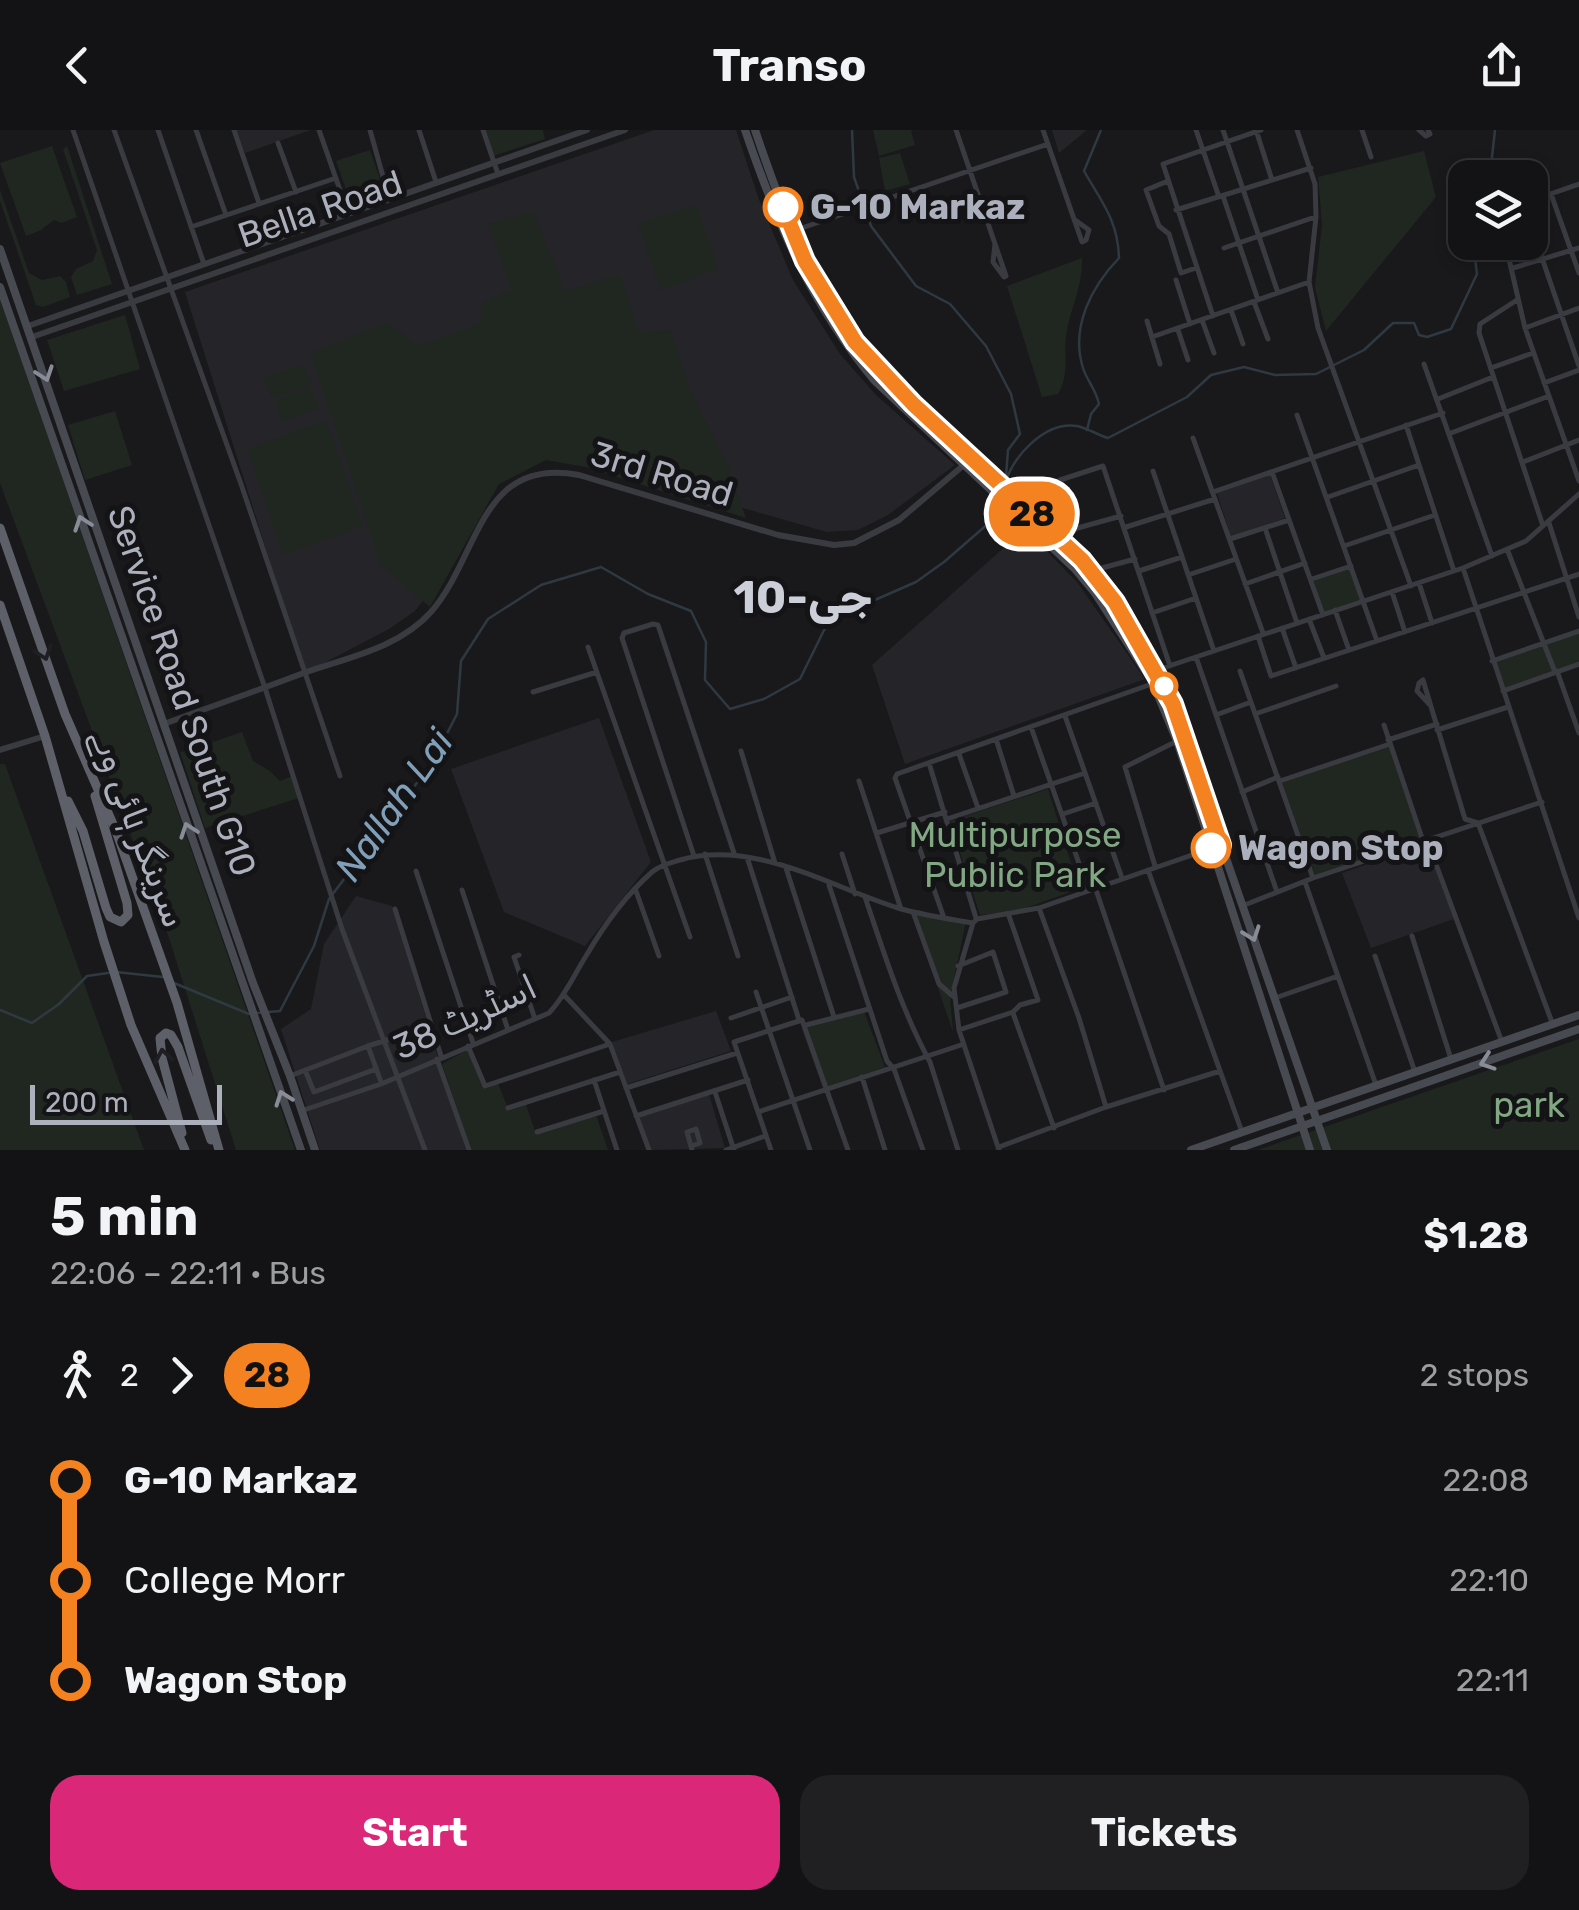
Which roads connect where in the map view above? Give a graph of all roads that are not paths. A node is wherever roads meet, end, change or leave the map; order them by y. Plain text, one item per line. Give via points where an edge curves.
1 (73, 130) edge
2 (114, 130) edge
3 (158, 130) edge
4 (196, 130) edge
5 (234, 130) edge
6 (319, 130) edge
7 (370, 130) edge
8 (418, 130) edge
9 (483, 130) edge
10 (587, 130) edge
11 (625, 130) edge
12 (745, 130) edge
13 (755, 130) edge
14 (956, 130) edge
15 (1043, 130) edge
16 (1196, 130) edge
17 (1222, 130) edge
18 (1258, 130) edge
19 (1298, 130) edge
20 (1362, 130) edge
21 (1419, 130) edge
22 (1428, 130) edge
23 (1226, 142) junction
24 (278, 144) dead end
25 (1048, 144) junction
26 (1202, 150) junction
27 (1371, 157) dead end
28 (494, 162) junction
29 (1311, 168) junction
30 (970, 170) junction
31 (498, 174) junction
32 (336, 178) junction
33 (1168, 180) junction
34 (1272, 180) junction
35 (436, 182) junction
36 (1579, 184) edge
37 (1242, 190) junction
38 (296, 192) junction
39 (1552, 194) junction
40 (400, 195) junction
41 (1548, 195) edge
42 (1221, 196) junction
43 (389, 198) junction
44 (259, 204) junction
45 (404, 206) junction
46 (1176, 210) junction
47 (348, 214) junction
48 (226, 216) junction
49 (1316, 217) junction
50 (1075, 220) dead end
51 (318, 224) junction
52 (191, 227) junction
53 (1182, 228) junction
54 (788, 232) junction
55 (321, 234) junction
56 (1169, 234) junction
57 (1258, 236) junction
58 (1239, 243) junction
59 (995, 244) junction
60 (1224, 248) dead end
61 (0, 249) edge
62 (1575, 249) edge
63 (1510, 260) edge
64 (1543, 261) junction
65 (204, 264) junction
66 (1196, 268) junction
67 (1512, 268) junction
68 (1579, 273) edge
69 (166, 277) junction
70 (1176, 280) dead end
71 (1309, 282) junction
72 (0, 287) edge
73 (170, 287) junction
74 (128, 290) junction
75 (1278, 293) junction
76 (1518, 300) junction
77 (130, 301) junction
78 (1256, 301) junction
79 (1579, 308) edge
80 (1231, 310) junction
81 (1561, 315) junction
82 (1212, 316) junction
83 (1202, 320) junction
84 (1147, 322) dead end
85 (1190, 324) junction
86 (28, 326) junction
87 (1525, 328) junction
88 (1178, 329) junction
89 (32, 337) junction
90 (1152, 337) junction
91 (1268, 339) dead end
92 (1243, 344) dead end
93 (1534, 353) junction
94 (1214, 354) dead end
95 (1188, 360) dead end
96 (1160, 364) dead end
97 (1424, 364) dead end
98 (1490, 368) junction
99 (1579, 368) edge
100 (1493, 378) junction
101 (1544, 383) junction
102 (1549, 396) junction
103 (1438, 399) junction
104 (1506, 412) junction
105 (1443, 413) junction
106 (1298, 415) dead end
107 (1406, 425) junction
108 (1451, 433) junction
109 (1193, 438) dead end
110 (1579, 440) edge
111 (1360, 442) junction
112 (1566, 445) junction
113 (70, 449) junction
114 (58, 453) junction
115 (1312, 459) junction
116 (969, 461) junction
117 (1523, 462) junction
118 (1419, 464) junction
119 (1153, 471) dead end
120 (1272, 472) junction
121 (1375, 482) junction
122 (1579, 482) edge
123 (1579, 494) edge
124 (1214, 496) junction
125 (1328, 498) junction
126 (1168, 514) junction
127 (1435, 514) junction
128 (1120, 516) junction
129 (1029, 518) junction
130 (1289, 520) junction
131 (1546, 525) junction
132 (0, 528) edge
133 (1126, 528) junction
134 (1265, 528) junction
135 (1391, 529) junction
136 (1074, 531) junction
137 (1055, 534) junction
138 (1229, 540) junction
139 (1344, 546) junction
140 (1507, 549) junction
141 (1492, 556) junction
142 (1182, 557) junction
143 (1135, 558) junction
144 (1236, 559) junction
145 (1305, 563) junction
146 (1352, 566) junction
147 (1463, 568) junction
148 (1279, 570) junction
149 (1091, 571) junction
150 (1139, 571) junction
151 (1454, 571) junction
152 (1188, 574) junction
153 (1579, 574) edge
154 (1567, 578) junction
155 (1311, 580) junction
156 (1419, 582) junction
157 (1245, 584) junction
158 (1411, 586) junction
159 (1392, 592) junction
160 (1524, 594) junction
161 (1196, 598) junction
162 (1363, 602) junction
163 (0, 605) edge
164 (1475, 609) junction
165 (1336, 610) junction
166 (1152, 612) junction
167 (1323, 614) junction
168 (1579, 617) edge
169 (1308, 618) junction
170 (1297, 623) junction
171 (1432, 623) junction
172 (1282, 628) junction
173 (1579, 630) edge
174 (1405, 632) junction
175 (1260, 635) junction
176 (1377, 641) junction
177 (1542, 643) junction
178 (588, 647) dead end
179 (1349, 650) junction
180 (1214, 651) junction
181 (1196, 657) junction
182 (1324, 658) junction
183 (1492, 661) junction
184 (1579, 664) edge
185 (1170, 666) junction
186 (1296, 668) junction
187 (305, 672) junction
188 (597, 672) junction
189 (1240, 672) dead end
190 (1556, 672) junction
191 (1155, 677) junction
192 (1336, 686) dead end
193 (265, 688) junction
194 (1503, 691) junction
195 (533, 692) dead end
196 (1250, 702) junction
197 (1430, 705) dead end
198 (1508, 707) junction
199 (1255, 714) junction
200 (1215, 715) junction
201 (1066, 716) junction
202 (164, 724) junction
203 (1384, 726) dead end
204 (1031, 727) junction
205 (1437, 727) junction
206 (1579, 732) edge
207 (45, 736) junction
208 (996, 739) junction
209 (1177, 741) junction
210 (1389, 742) junction
211 (0, 750) edge
212 (741, 751) dead end
213 (959, 753) junction
214 (929, 763) junction
215 (1084, 773) junction
216 (90, 774) junction
217 (340, 776) dead end
218 (1279, 779) junction
219 (859, 782) dead end
220 (59, 784) junction
221 (1052, 785) junction
222 (1242, 792) junction
223 (1014, 796) junction
224 (1542, 802) junction
225 (1096, 803) junction
226 (978, 808) junction
227 (1063, 814) junction
228 (946, 815) junction
229 (910, 822) junction
230 (1478, 823) junction
231 (877, 832) junction
232 (1425, 841) junction
233 (1221, 845) junction
234 (1210, 848) junction
235 (734, 853) junction
236 (705, 854) junction
237 (842, 854) dead end
238 (694, 856) junction
239 (747, 856) junction
240 (211, 861) junction
241 (200, 864) junction
242 (666, 864) junction
243 (776, 864) junction
244 (786, 868) junction
245 (1152, 868) junction
246 (416, 870) dead end
247 (1122, 878) junction
248 (1313, 878) junction
249 (1305, 882) junction
250 (828, 883) junction
251 (1092, 888) junction
252 (462, 890) dead end
253 (636, 891) junction
254 (1277, 892) junction
255 (855, 894) junction
256 (864, 897) junction
257 (1242, 906) junction
258 (1039, 908) junction
259 (395, 909) dead end
260 (901, 909) junction
261 (1231, 909) junction
262 (913, 912) junction
263 (1009, 916) junction
264 (944, 918) junction
265 (1579, 918) edge
266 (975, 921) junction
267 (1412, 936) dead end
268 (690, 937) dead end
269 (519, 955) dead end
270 (659, 956) dead end
271 (738, 956) dead end
272 (1375, 956) dead end
273 (958, 966) junction
274 (1338, 976) junction
275 (756, 992) dead end
276 (564, 995) junction
277 (792, 998) junction
278 (955, 998) junction
279 (1275, 998) junction
280 (761, 1008) junction
281 (956, 1008) junction
282 (869, 1010) junction
283 (1013, 1012) junction
284 (1579, 1016) edge
285 (834, 1017) junction
286 (731, 1018) dead end
287 (535, 1019) junction
288 (803, 1022) junction
289 (1553, 1024) junction
290 (432, 1026) junction
291 (768, 1029) junction
292 (508, 1030) junction
293 (959, 1030) junction
294 (1579, 1030) edge
295 (386, 1039) junction
296 (1502, 1042) junction
297 (610, 1044) junction
298 (962, 1044) junction
299 (470, 1045) junction
300 (368, 1046) junction
301 (737, 1053) junction
302 (927, 1056) junction
303 (439, 1058) junction
304 (1451, 1060) junction
305 (376, 1069) junction
306 (894, 1069) junction
307 (305, 1070) junction
308 (1220, 1071) junction
309 (620, 1072) junction
310 (1415, 1072) junction
311 (290, 1076) junction
312 (398, 1076) junction
313 (862, 1077) junction
314 (594, 1080) junction
315 (748, 1080) junction
316 (381, 1084) junction
317 (1376, 1085) junction
318 (626, 1088) junction
319 (827, 1089) junction
320 (1164, 1090) junction
321 (715, 1092) junction
322 (793, 1101) junction
323 (1106, 1107) junction
324 (1314, 1107) junction
325 (508, 1108) dead end
326 (301, 1111) junction
327 (604, 1111) junction
328 (1300, 1111) junction
329 (758, 1112) junction
330 (636, 1116) junction
331 (1319, 1120) junction
332 (1304, 1126) junction
333 (1054, 1128) junction
334 (537, 1132) dead end
335 (1242, 1132) junction
336 (766, 1136) junction
337 (731, 1149) edge
338 (999, 1149) edge
339 (186, 1150) edge
340 (218, 1150) edge
341 (302, 1150) edge
342 (314, 1150) edge
343 (425, 1150) edge
344 (469, 1150) edge
345 (617, 1150) edge
346 (648, 1150) edge
347 (771, 1150) edge
348 (810, 1150) edge
349 (848, 1150) edge
350 (886, 1150) edge
351 (923, 1150) edge
352 (958, 1150) edge
353 (1192, 1150) edge
354 (1234, 1150) edge
355 (1310, 1150) edge
356 (1327, 1150) edge

1 - 74 street
2 - 69 street
3 - 52 street
4 - 48 street
5 - 44 street
6 - 32 street
7 - 43 street
8 - 35 street
9 - 28 street
10 - 28 street, Bella Road
11 - 31 street, Bella Road
12 - 54 main road
13 - 54 main road
14 - 30 street
15 - 25 street
16 - 26 street
17 - 23 street
18 - 23 street
18 - 34 street
19 - 29 street
20 - 27 street
21 - 22 street via 1426,136
23 - 26 street
23 - 37 street
24 - 38 street
25 - 30 street
25 - 50 street via 1082,242 1089,230
26 - 33 street via 1164,162
26 - 42 street
28 - 31 street
28 - 35 street, Bella Road
29 - 34 street
29 - 49 street
30 - 54 street
30 - 59 street
31 - 45 street, Bella Road
32 - 38 street
32 - 47 street
33 - 46 street
33 - 56 street via 1146,190 1159,226
34 - 37 street
35 - 40 street, Bella Road
36 - 39 street
37 - 42 street
37 - 57 street
38 - 44 street
39 - 41 street
39 - 62 street
40 - 43 street, Bella Road
40 - 45 street
42 - 46 street
42 - 58 street
43 - 47 street, Bella Road
44 - 48 street
45 - 55 street, Bella Road
46 - 53 street
47 - 51 street, Bella Road
48 - 52 street
49 - 57 street
49 - 71 street
51 - 55 street
51 - 65 street, Bella Road
52 - 65 street
53 - 56 street
53 - 66 street
54 - 116 main road via 855,342
55 - 73 street, Bella Road
56 - 66 street via 1182,273
57 - 58 street
57 - 75 street
58 - 60 street
58 - 78 street
59 - 59 street via 993,262 1004,277 1006,276
61 - 86 main road, Service Road South G10
62 - 64 street
62 - 68 street
63 - 67 street
64 - 67 street
64 - 81 street
65 - 69 street, Bella Road
66 - 82 street
67 - 76 street
69 - 73 street
69 - 74 street, Bella Road
70 - 85 street
71 - 75 street
71 - 111 street via 1318,328
72 - 114 main road, Service Road South G10
73 - 77 street, Bella Road
73 - 187 street
74 - 77 street
74 - 86 street, Bella Road
75 - 78 street
76 - 87 street
76 - 98 street via 1480,324
77 - 89 street, Bella Road
77 - 193 street
78 - 80 street
78 - 91 street
79 - 81 street
80 - 82 street
80 - 92 street
81 - 87 street
81 - 99 street
82 - 83 street
83 - 85 street
83 - 94 street
84 - 90 street
85 - 88 street
86 - 89 main road, Service Road South G10
87 - 93 street
88 - 90 street
88 - 95 street
89 -> 113 main road, Service Road South G10
90 - 96 street
93 - 98 street
93 - 101 street
97 - 103 street
98 - 100 street
99 - 101 street
100 - 103 street
100 - 104 street
101 - 102 street
102 - 104 street
102 - 112 street
103 - 105 street
104 - 108 street
104 - 117 street
105 - 107 street
105 - 108 street
106 - 115 street
107 - 111 street
107 - 118 street
108 - 141 street
109 - 124 street
110 - 112 street
111 - 115 street
111 - 121 street
112 - 117 street
112 - 122 street
113 - 114 main road
113 - 202 main road, Service Road South G10
241 -> 114 main road, Service Road South G10
115 - 120 street
115 - 125 street
116 - 129 main road
116 - 187 street, 3rd Road via 884,529 834,546 579,475 527,477 492,505 441,598 417,625
117 - 131 street
118 - 121 street
118 - 127 street
119 - 126 street
120 - 124 street
120 - 130 street
121 - 125 street
121 - 135 street
123 - 131 street
124 - 126 street
124 - 138 street
125 - 139 street
126 - 133 street
126 - 142 street
127 - 135 street
127 - 151 street
128 - 133 street
128 - 136 street
128 - 136 street via 1100,465 1060,480
129 - 137 main road
129 - 191 main road via 1095,593
130 - 134 street
130 - 145 street
131 - 140 street
131 - 154 street
132 -> 216 highway, سرینگر ہائی وے
133 - 143 street
134 - 138 street
134 - 148 street
135 - 139 street
135 - 158 street
136 - 137 street
137 - 149 main road
138 - 144 street
139 - 146 street
140 - 141 street
140 - 160 street
141 - 147 street
142 - 150 street
142 - 152 street
143 - 149 street
143 - 150 street
144 - 152 street
144 - 157 street
145 - 148 street
145 - 155 street
146 - 155 street
146 - 162 street
147 - 151 street
147 - 164 street
148 - 157 street
148 - 170 street
149 - 191 main road
150 - 166 street
151 - 156 street
152 - 161 street
153 - 154 street
154 - 160 street
154 - 168 street
155 - 167 street
156 - 158 street
156 - 171 street
157 - 175 street
158 - 159 street
159 - 162 street
159 - 174 street
160 - 164 street
160 - 177 street
161 - 166 street
161 - 180 street
162 - 165 street
162 - 176 street
163 - 207 highway, سرینگر ہائی وے
164 - 171 street
164 - 183 street
165 - 167 street
165 - 179 street
166 - 185 street
167 - 169 street
169 - 170 street
169 - 182 street
170 - 172 street
171 - 174 street
172 - 175 street
172 - 186 street
173 - 177 street
174 - 176 street
175 - 180 street
175 - 186 street via 1271,676
176 - 179 street
177 - 183 street
177 - 190 street
178 - 188 street
179 - 182 street
180 - 181 street
181 - 185 street
181 - 200 street
182 - 186 street
183 - 194 street
184 - 190 street
185 - 191 street
187 - 193 street, 3rd Road
187 - 217 street
188 - 195 street
188 - 242 street
189 - 196 street
190 - 194 street
190 - 206 street
191 - 201 street
191 - 209 main road
191 - 233 main road via 1173,704
192 - 199 street
193 - 202 street, 3rd Road
193 - 295 street via 342,929
194 - 198 street
196 - 199 street
196 - 200 street
197 - 205 street via 1417,692 1423,680
198 - 205 street
198 - 224 street
199 - 218 street
200 - 222 street
201 - 204 street
201 - 215 street
202 - 240 main road, Service Road South G10
203 - 210 street
204 - 208 street
204 - 221 street
205 - 210 street
205 - 230 street via 1465,819
207 - 211 street
207 - 220 highway, سرینگر ہائی وے
208 - 213 street
208 - 223 street
209 - 234 main road
209 - 245 street via 1125,768
210 - 218 street
210 - 232 street
212 - 243 street
213 - 214 street
213 - 226 street
214 - 228 street
214 - 229 street via 895,776
215 - 221 street
215 - 225 street
216 - 220 highway via 127,903 121,922 106,908 83,831
216 - 340 highway, سرینگر ہائی وے via 177,1003
218 - 222 street
218 - 248 street
219 - 231 street
220 - 339 highway, سرینگر ہائی وے via 132,1025
221 - 223 street
221 - 227 street
222 - 254 street
223 - 226 street
224 - 230 street
224 - 265 street
225 - 227 street
225 - 247 street
226 - 228 street
227 - 251 street
228 - 229 street
228 - 266 street
229 - 231 street
229 - 264 street
230 - 232 street
230 - 289 street
231 - 260 street
232 - 248 street
232 - 296 street
233 - 234 street, اسٹریٹ 38
233 - 257 main road
234 - 245 street, اسٹریٹ 38
234 - 261 main road
235 - 236 street, اسٹریٹ 38
235 - 238 street via 653,624 622,634
235 - 239 street, اسٹریٹ 38
236 - 238 street, اسٹریٹ 38
236 - 271 street
237 - 255 street
238 - 242 street, اسٹریٹ 38
239 - 243 street, اسٹریٹ 38
239 - 277 street
240 - 241 main road
240 - 311 main road, Service Road South G10
341 -> 241 main road, Service Road South G10
242 - 253 street, اسٹریٹ 38
242 - 268 street
243 - 244 street, اسٹریٹ 38
244 - 250 street, اسٹریٹ 38
244 - 285 street
245 - 247 street, اسٹریٹ 38
245 - 308 street
246 - 299 street
247 - 251 street, اسٹریٹ 38
248 - 249 street
249 - 254 street
249 - 274 street
250 - 255 street, اسٹریٹ 38
250 - 282 street
251 - 258 street, اسٹریٹ 38
251 - 320 street
252 - 292 street
253 - 270 street
253 - 276 street, اسٹریٹ 38
254 - 257 street
255 - 256 street, اسٹریٹ 38
256 - 260 street, اسٹریٹ 38
256 - 302 street
257 - 261 street
257 -> 279 main road
258 - 263 street, اسٹریٹ 38
258 - 323 street
259 - 290 street
260 - 262 street, اسٹریٹ 38
261 - 328 main road
262 - 264 street, اسٹریٹ 38
262 - 278 street via 940,984
263 - 266 street, اسٹریٹ 38
263 - 283 street via 1038,1000
264 - 266 street, اسٹریٹ 38
266 - 273 street
267 - 304 street
269 - 287 street via 514,956
272 - 310 street
273 - 278 street
273 - 281 street via 994,952 1006,992
274 - 279 street
274 - 317 street
275 - 280 street
276 - 287 street, اسٹریٹ 38
276 - 297 street
277 - 280 street
277 - 288 street
278 - 281 street
279 - 324 main road
280 - 286 street
280 - 291 street
281 - 293 street
282 - 285 street
282 - 306 street
283 - 293 street
283 - 333 street
284 - 289 main road
285 - 288 street
287 - 292 street, اسٹریٹ 38
288 - 291 street
288 - 319 street
289 - 296 main road
290 - 295 street
290 - 303 street
291 - 301 street via 734,1042
291 - 322 street
292 - 299 street, اسٹریٹ 38
293 - 298 street
294 -> 331 main road
295 - 300 street
295 - 312 street
296 - 304 main road
297 - 299 street via 485,1086
297 - 309 street
298 - 302 street
298 - 338 street
299 - 303 street, اسٹریٹ 38
300 - 305 street
300 - 307 street
301 - 315 street
301 - 318 street
302 - 306 street
302 - 352 street
303 - 312 street, اسٹریٹ 38
303 - 344 street
304 - 310 main road
305 - 307 street via 314,1092
305 - 316 street
306 - 313 street
306 - 351 street
307 - 311 street
308 - 320 street
308 - 335 street
309 - 314 street
309 - 318 street
310 - 317 main road
311 - 326 main road, Service Road South G10
312 - 316 street, اسٹریٹ 38
312 - 343 street
313 - 319 street
313 - 350 street
314 - 325 street
314 - 327 street
315 - 321 street
315 - 329 street
316 - 326 street, اسٹریٹ 38
317 - 324 main road
318 - 330 street
319 - 322 street
319 - 349 street
320 - 323 street
321 - 330 street
321 - 337 street
322 - 329 street
322 - 348 street
323 - 333 street
324 - 328 main road
324 - 331 main road
326 - 342 main road, Service Road South G10
327 - 334 street
327 - 345 street
328 - 332 main road
328 - 335 main road
329 - 336 street
330 - 346 street
331 - 332 main road
331 - 356 main road
332 - 354 main road
332 - 355 main road
333 - 338 street
335 - 353 main road
336 - 337 street
336 - 347 street
339 -> 340 highway via 162,1058 160,1038 166,1033 178,1047

